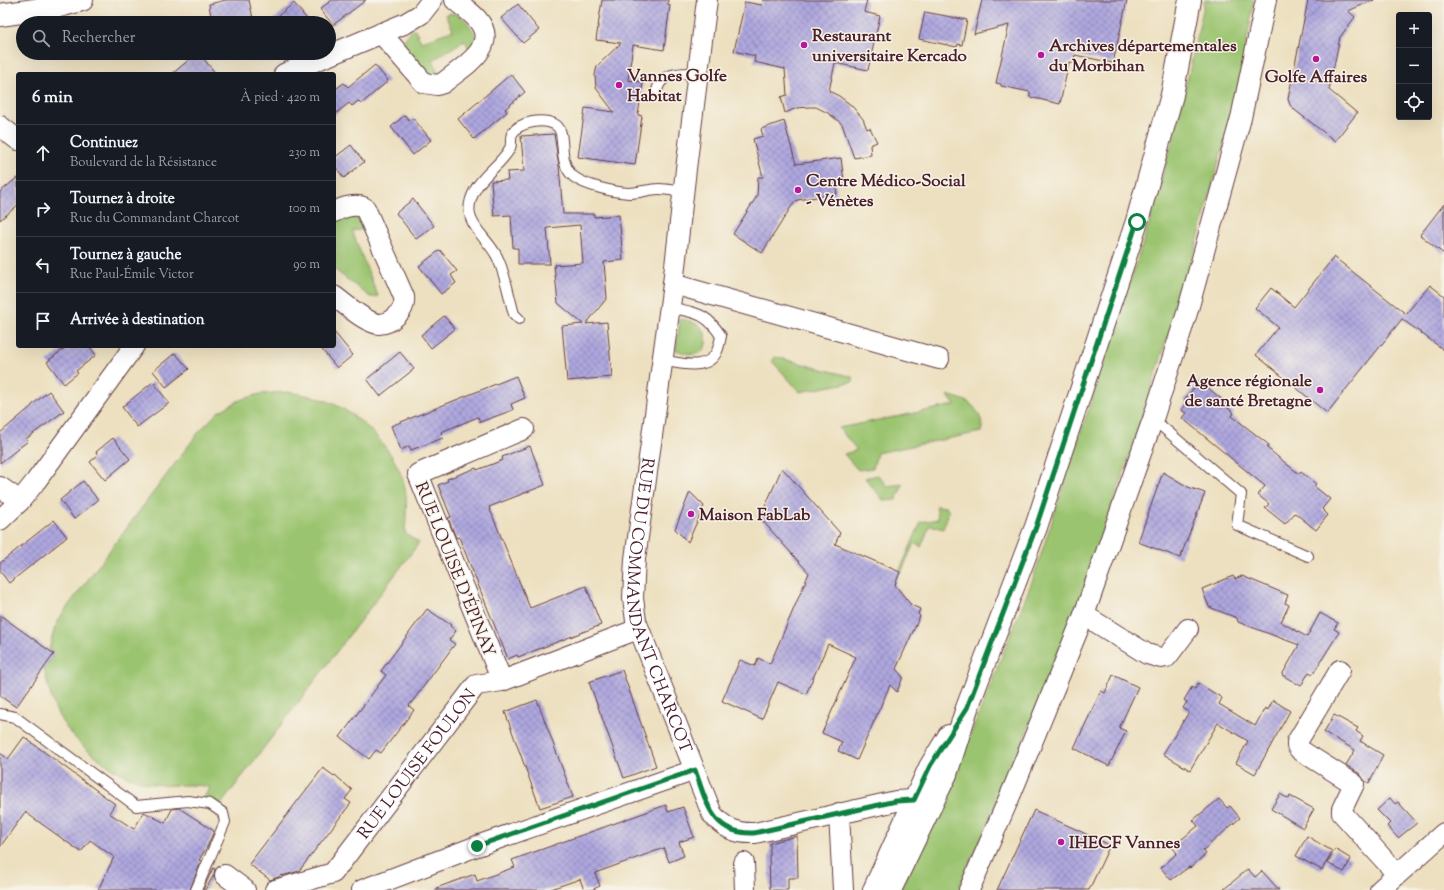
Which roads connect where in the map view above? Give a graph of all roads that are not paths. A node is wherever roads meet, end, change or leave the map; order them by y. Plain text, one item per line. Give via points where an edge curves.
1 (82, 0) edge
2 (432, 0) edge
3 (455, 0) edge
4 (707, 0) edge
5 (1190, 0) edge
6 (1266, 0) edge
7 (0, 15) edge
8 (381, 33) junction
9 (336, 52) edge
10 (317, 60) edge
11 (289, 72) edge
12 (698, 73) junction
13 (657, 90) dead end
14 (0, 126) edge
15 (16, 138) edge
16 (683, 192) junction
17 (336, 211) edge
18 (673, 284) junction
19 (336, 297) edge
20 (669, 307) junction
21 (519, 319) dead end
22 (133, 348) edge
23 (940, 359) dead end
24 (662, 360) junction
25 (1153, 419) junction
26 (524, 430) dead end
27 (0, 487) edge
28 (20, 501) junction
29 (0, 520) edge
30 (1308, 556) dead end
31 (1084, 615) junction
32 (638, 629) junction
33 (1188, 629) dead end
34 (1340, 670) dead end
35 (502, 681) junction
36 (0, 714) edge
37 (695, 770) junction
38 (883, 804) junction
39 (920, 807) junction
40 (839, 813) junction
41 (902, 829) junction
42 (1444, 833) edge
43 (744, 863) dead end
44 (1397, 874) junction
45 (225, 875) dead end
46 (196, 890) edge
47 (245, 890) edge
48 (275, 890) edge
49 (362, 890) edge
50 (745, 890) edge
51 (843, 890) edge
52 (874, 890) edge
53 (890, 890) edge
54 (969, 890) edge
55 (1380, 890) edge

1 - 7 main road
2 - 8 street via 420,14
3 - 8 street via 477,19 485,34 485,42 480,53 443,83 424,83
4 - 12 street, RUE DU COMMANDANT CHARCOT
5 - 39 main road via 1172,95 1137,222 1036,527 967,708 946,774
6 - 25 street via 1241,118 1187,313
8 - 9 street
10 - 11 street
12 - 13 lane via 677,74 664,78
12 - 16 street, RUE DU COMMANDANT CHARCOT
14 - 15 street
16 - 18 street, RUE DU COMMANDANT CHARCOT
16 - 21 lane via 658,189 629,193 583,182 566,168 562,155 561,131 556,124 533,123 518,128 512,134 511,147 475,190 470,202 470,214 474,226 499,260 514,314
17 - 19 street via 355,206 365,208 405,301 397,316 385,324 379,324 366,319
18 - 20 street, RUE DU COMMANDANT CHARCOT
18 - 23 street
20 - 24 street, RUE DU COMMANDANT CHARCOT
20 - 24 lane via 699,314 708,319 721,336 717,351 711,360 691,364
22 - 28 street
24 - 32 street, RUE DU COMMANDANT CHARCOT via 633,581 632,598
25 - 30 lane via 1241,494 1237,525
25 - 31 street
26 - 35 street, RUE LOUISE D'ÉPINAY via 418,474
27 - 28 street
28 - 29 street
31 - 33 street via 1147,654 1160,658 1167,657
31 - 54 street
32 - 35 street, RUE LOUISE FOULON
32 - 37 street, RUE DU COMMANDANT CHARCOT
34 - 44 street via 1297,746 1354,784 1342,813
35 - 48 street, RUE LOUISE FOULON via 476,685 333,873
36 - 46 lane via 15,717 136,806 188,801 210,804 223,813 225,822
37 - 40 street, RUE DU COMMANDANT CHARCOT via 712,814 719,822 736,832 754,833
37 - 49 street via 477,846
38 - 39 street, RUE DU COMMANDANT CHARCOT via 896,801
38 - 40 street, RUE DU COMMANDANT CHARCOT
38 - 41 street
39 - 41 main road
39 - 53 main road
40 - 51 street
41 - 52 main road
42 - 44 street
43 - 50 street
44 - 55 street
45 - 47 street

